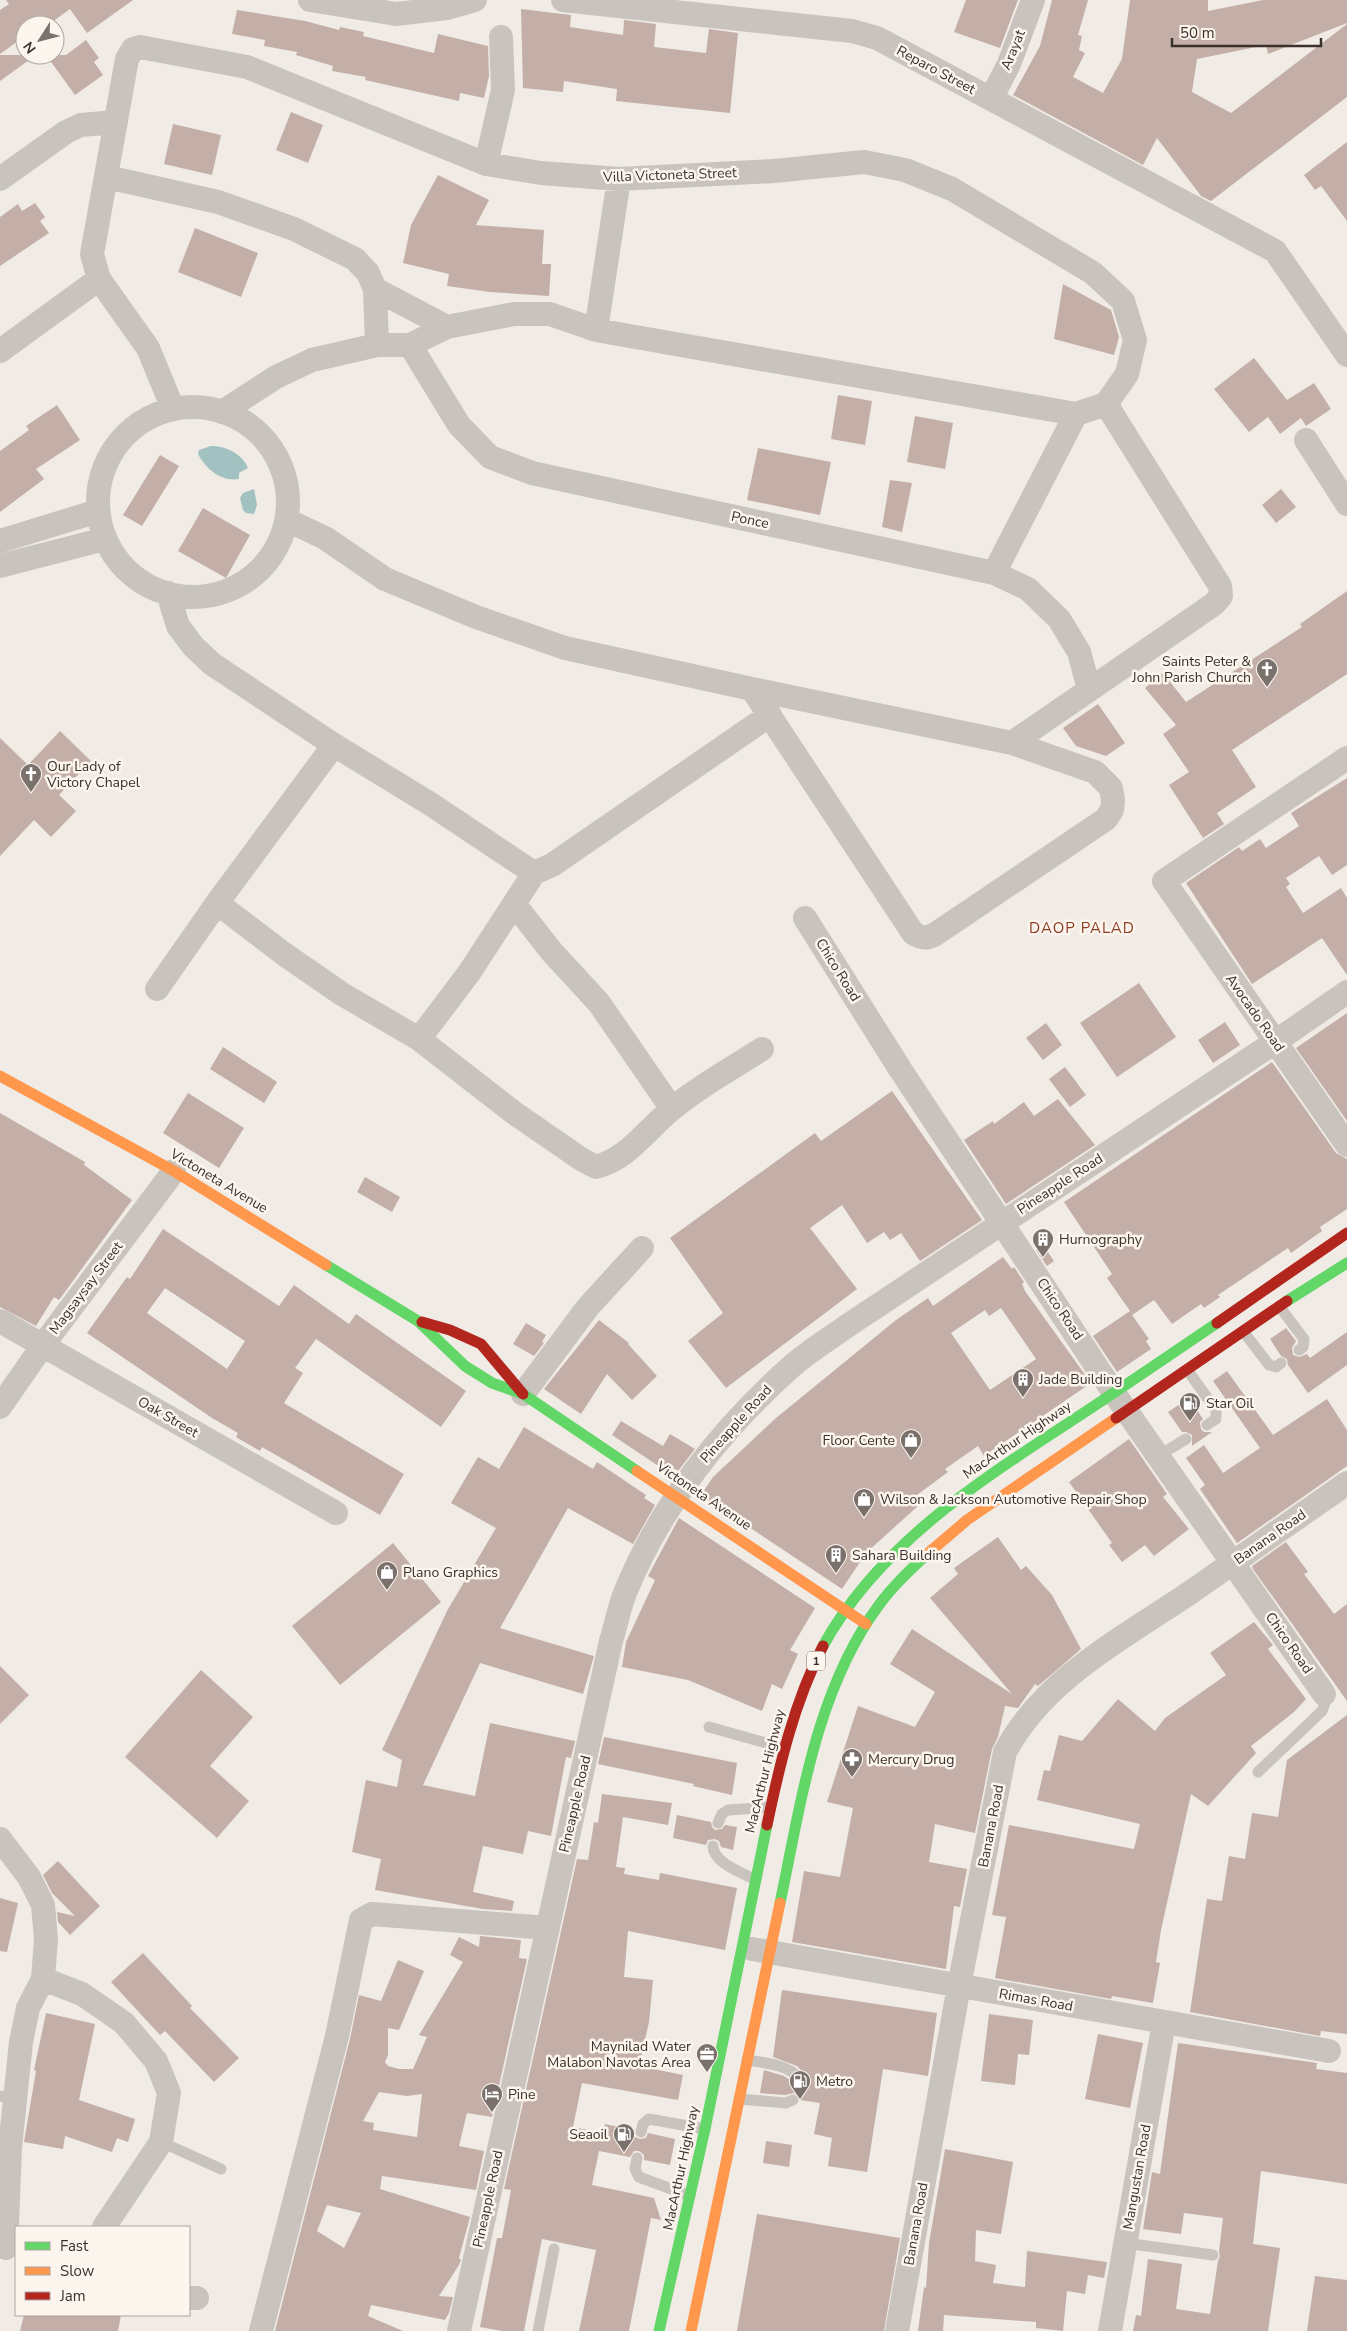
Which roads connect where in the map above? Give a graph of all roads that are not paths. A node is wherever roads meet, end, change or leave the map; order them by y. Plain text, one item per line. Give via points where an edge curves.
1 (310, 0) edge
2 (475, 0) edge
3 (563, 0) edge
4 (1033, 0) edge
5 (502, 37) dead end
6 (991, 99) junction
7 (116, 122) junction
8 (486, 164) junction
9 (107, 177) junction
10 (0, 179) edge
11 (619, 179) junction
12 (99, 279) junction
13 (375, 289) junction
14 (447, 327) junction
15 (596, 330) junction
16 (376, 345) junction
17 (410, 345) junction
18 (0, 351) edge
19 (1347, 355) edge
20 (1106, 404) junction
21 (173, 409) junction
22 (222, 412) junction
23 (1076, 414) junction
24 (1306, 440) dead end
25 (1347, 504) edge
26 (98, 511) junction
27 (287, 520) junction
28 (105, 539) junction
29 (0, 541) edge
30 (0, 566) edge
31 (994, 573) junction
32 (168, 593) junction
33 (1089, 689) junction
34 (752, 690) junction
35 (770, 715) junction
36 (1012, 743) junction
37 (334, 745) junction
38 (1347, 758) edge
39 (534, 873) junction
40 (216, 903) junction
41 (515, 905) junction
42 (805, 918) dead end
43 (156, 988) dead end
44 (1347, 992) edge
45 (419, 1040) junction
46 (1276, 1042) junction
47 (762, 1049) dead end
48 (0, 1076) edge
49 (672, 1109) junction
50 (1347, 1145) edge
51 (174, 1171) junction
52 (1002, 1223) junction
53 (1347, 1233) edge
54 (642, 1248) dead end
55 (1345, 1268) edge
56 (1280, 1306) junction
57 (0, 1321) edge
58 (418, 1322) junction
59 (1243, 1331) junction
60 (42, 1345) junction
61 (1299, 1350) dead end
62 (1281, 1363) dead end
63 (1188, 1371) junction
64 (523, 1394) junction
65 (1120, 1402) junction
66 (0, 1407) edge
67 (1207, 1425) dead end
68 (1186, 1439) dead end
69 (1158, 1456) junction
70 (1347, 1483) edge
71 (678, 1496) junction
72 (336, 1513) dead end
73 (1233, 1563) junction
74 (846, 1610) junction
75 (867, 1624) junction
76 (1324, 1694) joint
77 (709, 1727) dead end
78 (784, 1748) junction
79 (1258, 1772) dead end
80 (770, 1807) junction
81 (718, 1823) dead end
82 (0, 1839) edge
83 (714, 1846) dead end
84 (756, 1880) junction
85 (547, 1928) junction
86 (743, 1947) junction
87 (770, 1952) junction
88 (43, 1979) junction
89 (960, 1986) junction
90 (1164, 2022) junction
91 (1329, 2052) dead end
92 (747, 2060) junction
93 (798, 2077) dead end
94 (8, 2097) edge
95 (739, 2099) junction
96 (793, 2100) dead end
97 (705, 2129) junction
98 (641, 2132) dead end
99 (161, 2142) junction
100 (637, 2158) dead end
101 (221, 2169) dead end
102 (690, 2196) junction
103 (105, 2226) edge
104 (1125, 2243) junction
105 (7, 2249) edge
106 (554, 2249) dead end
107 (1213, 2256) dead end
108 (261, 2331) edge
109 (459, 2331) edge
110 (538, 2331) edge
111 (660, 2331) edge
112 (691, 2331) edge
113 (897, 2331) edge
114 (1110, 2331) edge

1 - 2 street via 396,14 420,13
3 - 6 street, Reparo Street via 852,30 877,38
4 - 6 street, Arayat via 1009,64
5 - 8 street via 502,90
6 - 19 street, Reparo Street via 1275,251
7 - 8 street, Villa Victoneta Street via 127,59 133,49 140,47 247,67
7 - 9 street
7 - 10 street via 88,124 66,132
8 - 11 street, Villa Victoneta Street via 541,173
9 - 12 street via 92,254
9 - 13 street via 218,202 294,229 355,259 368,273
11 - 15 street
11 - 20 street, Villa Victoneta Street via 774,171 864,162 905,170 952,188 1093,273 1123,301 1135,340 1127,374
12 - 18 street
12 - 21 street via 148,348
13 - 14 street
13 - 16 street
14 - 15 street via 514,314 550,314
14 - 17 street
15 - 23 street
16 - 17 street
16 - 22 street via 312,360 276,377
17 - 31 street, Ponce via 459,426 490,457 532,473
20 - 23 street
20 - 33 street via 1205,561 1222,594 1214,604
21 - 22 street via 198,407
21 - 26 street via 141,422 116,445 101,476
22 - 27 street via 250,426 271,448 284,476
23 - 31 street
24 - 25 street
26 - 28 street
26 - 29 street
27 - 32 street via 282,538 265,565 240,585 210,596
27 - 34 street via 325,538 385,579 476,617 565,648
28 - 30 street
28 - 32 street via 122,566 148,586
31 - 33 street, Ponce via 1028,589 1060,619 1079,652
32 - 37 street via 178,626 212,664
33 - 36 street
34 - 35 street
34 - 36 street
35 - 36 street via 913,933 920,938 936,934 1106,819 1112,810 1111,788 1095,772
35 - 39 street via 552,865
37 - 39 street
37 - 40 street
38 - 46 street, Avocado Road via 1164,881
39 - 41 street
40 - 43 street
40 - 45 street via 342,994
41 - 45 street
41 - 49 street via 552,952 599,1002
42 - 52 street, Chico Road
44 - 46 street, Pineapple Road
45 - 49 street via 513,1112 596,1166 612,1163 626,1153
46 - 50 street, Avocado Road
46 - 52 street, Pineapple Road
47 - 49 street
48 - 51 main road, Victoneta Avenue
51 - 58 main road, Victoneta Avenue
51 - 60 street, Magsaysay Street
52 - 65 street, Chico Road
52 - 71 street, Pineapple Road via 793,1365 726,1432
53 - 65 main road, MacArthur Highway / 1
54 - 64 street via 588,1307
55 - 56 main road, MacArthur Highway / 1
56 - 59 main road, MacArthur Highway / 1
56 - 61 lane via 1304,1339
57 - 60 street, Oak Street
58 - 64 main road, Victoneta Avenue via 465,1366 492,1383
58 - 64 main road, Victoneta Avenue via 450,1330 481,1344
59 - 62 lane via 1269,1365 1276,1367
59 - 63 main road, MacArthur Highway / 1
60 - 66 street, Magsaysay Street
60 - 72 street, Oak Street
63 - 65 main road, MacArthur Highway / 1
63 - 67 lane via 1216,1410 1216,1419
64 - 71 main road, Victoneta Avenue
65 - 69 street, Chico Road
65 - 74 main road, MacArthur Highway / 1 via 1000,1467 953,1502 888,1560
65 - 75 main road, MacArthur Highway / 1 via 948,1536 905,1576
68 - 69 lane
69 - 73 street, Chico Road
70 - 73 street, Banana Road
71 - 74 main road, Victoneta Avenue
71 - 85 street, Pineapple Road via 642,1555 611,1640
73 - 76 street, Chico Road
73 - 89 street, Banana Road via 1074,1671 1013,1737 1005,1752
74 - 75 main road, Victoneta Avenue
74 - 78 main road, MacArthur Highway / 1 via 808,1676
75 - 87 main road, MacArthur Highway / 1 via 834,1690 819,1732 807,1773
76 - 79 lane via 1322,1712
77 - 78 lane
78 - 80 main road, MacArthur Highway / 1
80 - 81 lane via 728,1810
80 - 84 main road, MacArthur Highway / 1
82 - 88 street via 29,1876 43,1905 46,1939
83 - 84 lane via 718,1859
84 - 86 main road, MacArthur Highway / 1
85 - 108 street via 372,1914 361,1920 337,2036
85 - 109 street, Pineapple Road
86 - 87 street, Rimas Road
86 - 97 main road, MacArthur Highway / 1
87 - 89 street, Rimas Road
87 - 92 main road, MacArthur Highway / 1
88 - 94 street via 28,2008
88 - 99 street via 82,1994 124,2023 156,2060 169,2093
89 - 90 street, Rimas Road
89 - 113 street, Banana Road
90 - 91 street, Rimas Road
90 - 104 street, Mangustan Road
92 - 93 lane via 792,2070
92 - 95 main road, MacArthur Highway / 1
94 - 105 street
95 - 96 lane via 786,2103
95 - 112 main road, MacArthur Highway / 1
97 - 98 lane via 649,2119
97 - 102 main road, MacArthur Highway / 1
99 - 101 lane
99 - 103 street
100 - 102 lane via 635,2169 639,2177
102 - 111 main road, MacArthur Highway / 1
104 - 107 lane
104 - 114 street, Mangustan Road
106 - 110 lane

